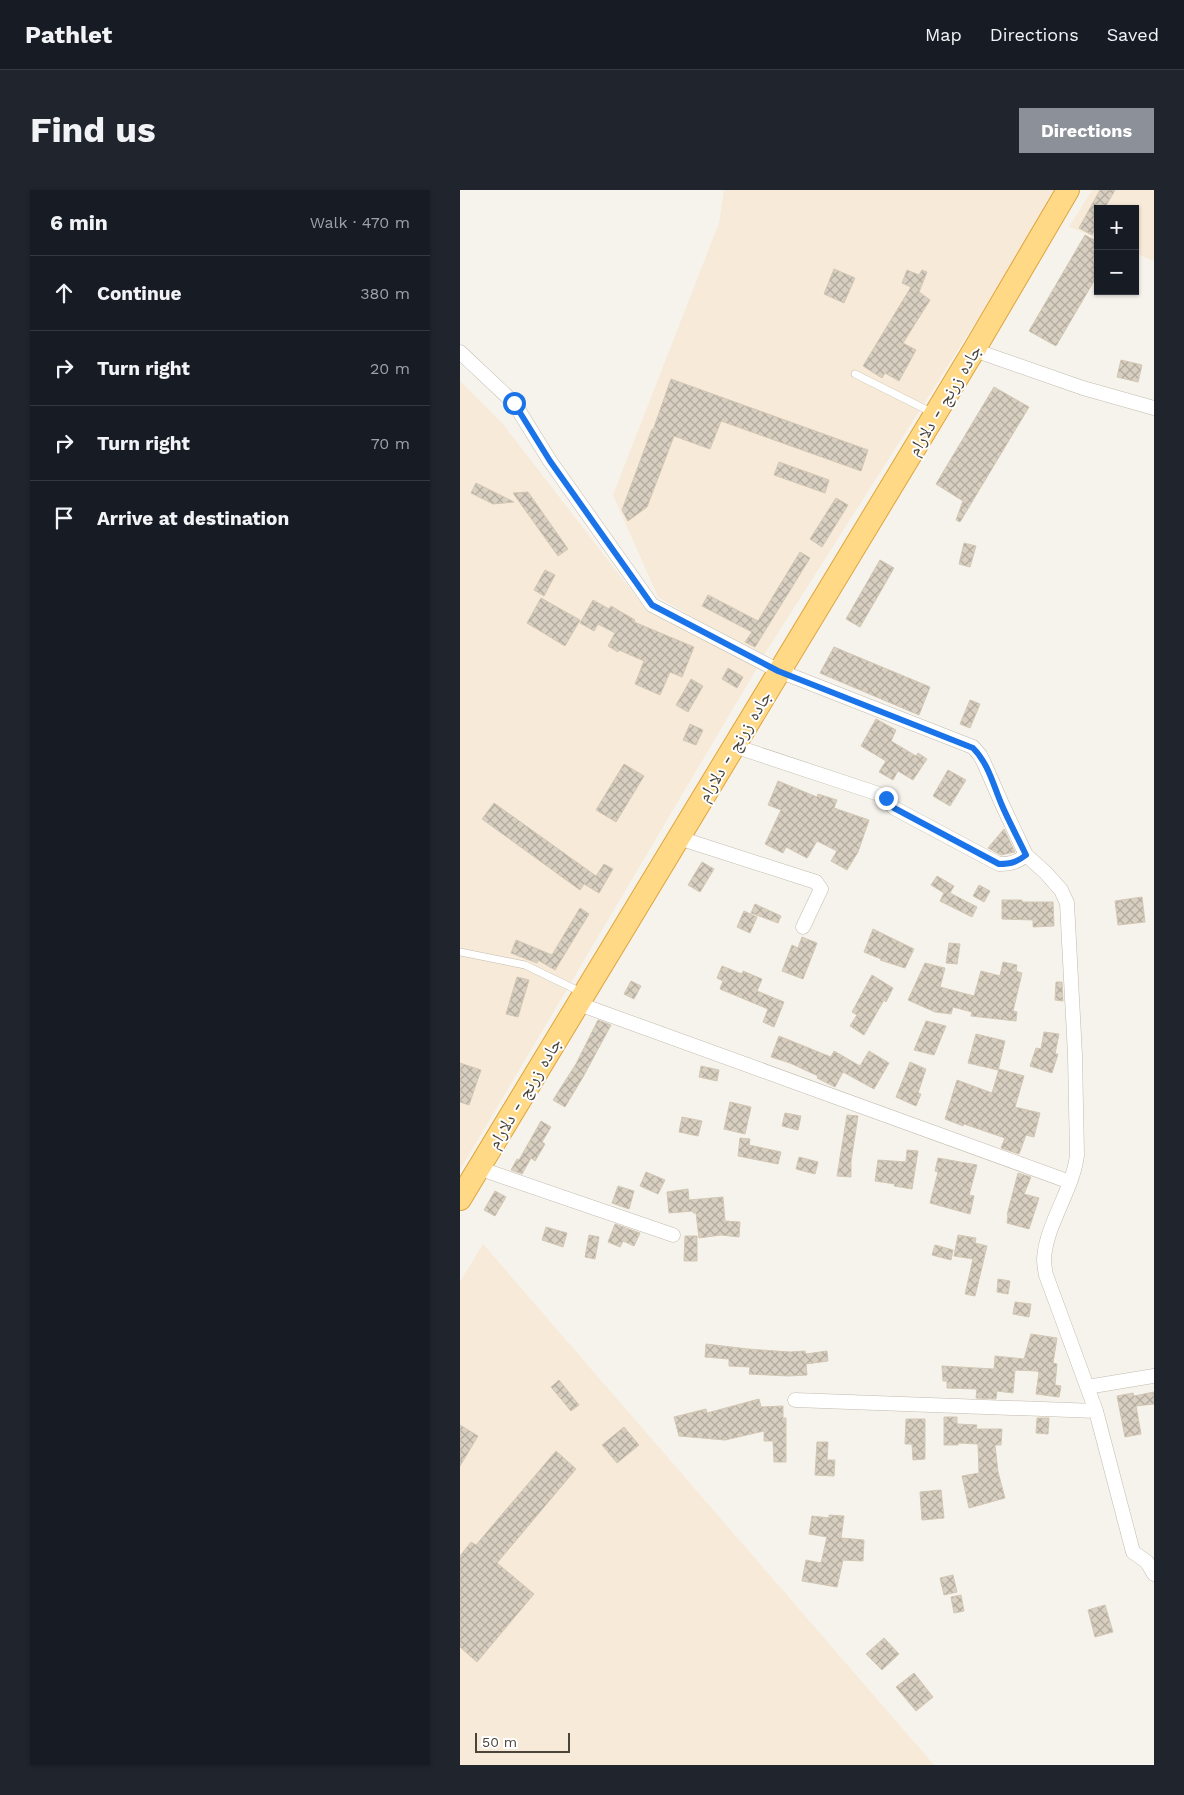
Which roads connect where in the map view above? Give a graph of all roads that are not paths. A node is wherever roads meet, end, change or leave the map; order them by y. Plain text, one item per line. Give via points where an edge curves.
1 (1068, 190) edge
2 (974, 350) junction
3 (460, 352) edge
4 (855, 374) dead end
5 (1154, 408) edge
6 (935, 414) junction
7 (778, 671) junction
8 (734, 746) junction
9 (679, 838) junction
10 (1026, 855) junction
11 (803, 927) dead end
12 (460, 952) edge
13 (582, 999) junction
14 (478, 1168) junction
15 (1070, 1182) junction
16 (460, 1199) edge
17 (673, 1235) dead end
18 (1154, 1376) edge
19 (1087, 1387) junction
20 (795, 1400) dead end
21 (1096, 1411) junction
22 (1151, 1561) edge
23 (1154, 1574) edge

1 - 2 highway, جاده زرنج - دلارام
2 - 5 street via 1083,388
2 - 6 highway, جاده زرنج - دلارام
3 - 7 street via 514,403 550,461 652,605
4 - 6 lane
6 - 7 highway, جاده زرنج - دلارام
7 - 8 highway, جاده زرنج - دلارام
7 - 10 street via 973,748 984,762
8 - 9 highway, جاده زرنج - دلارام
8 - 10 street via 882,795 894,808 999,864 1018,862
9 - 11 street via 816,882 821,889
9 - 13 highway, جاده زرنج - دلارام
10 - 15 street via 1061,890 1067,903 1077,1155
12 - 13 lane via 526,965
13 - 14 highway, جاده زرنج - دلارام
13 - 15 street
14 - 16 highway, جاده زرنج - دلارام
14 - 17 street
15 - 19 street via 1048,1239 1044,1259 1046,1275
18 - 19 street
19 - 21 street
20 - 21 street
21 - 22 street via 1133,1552
22 - 23 street

